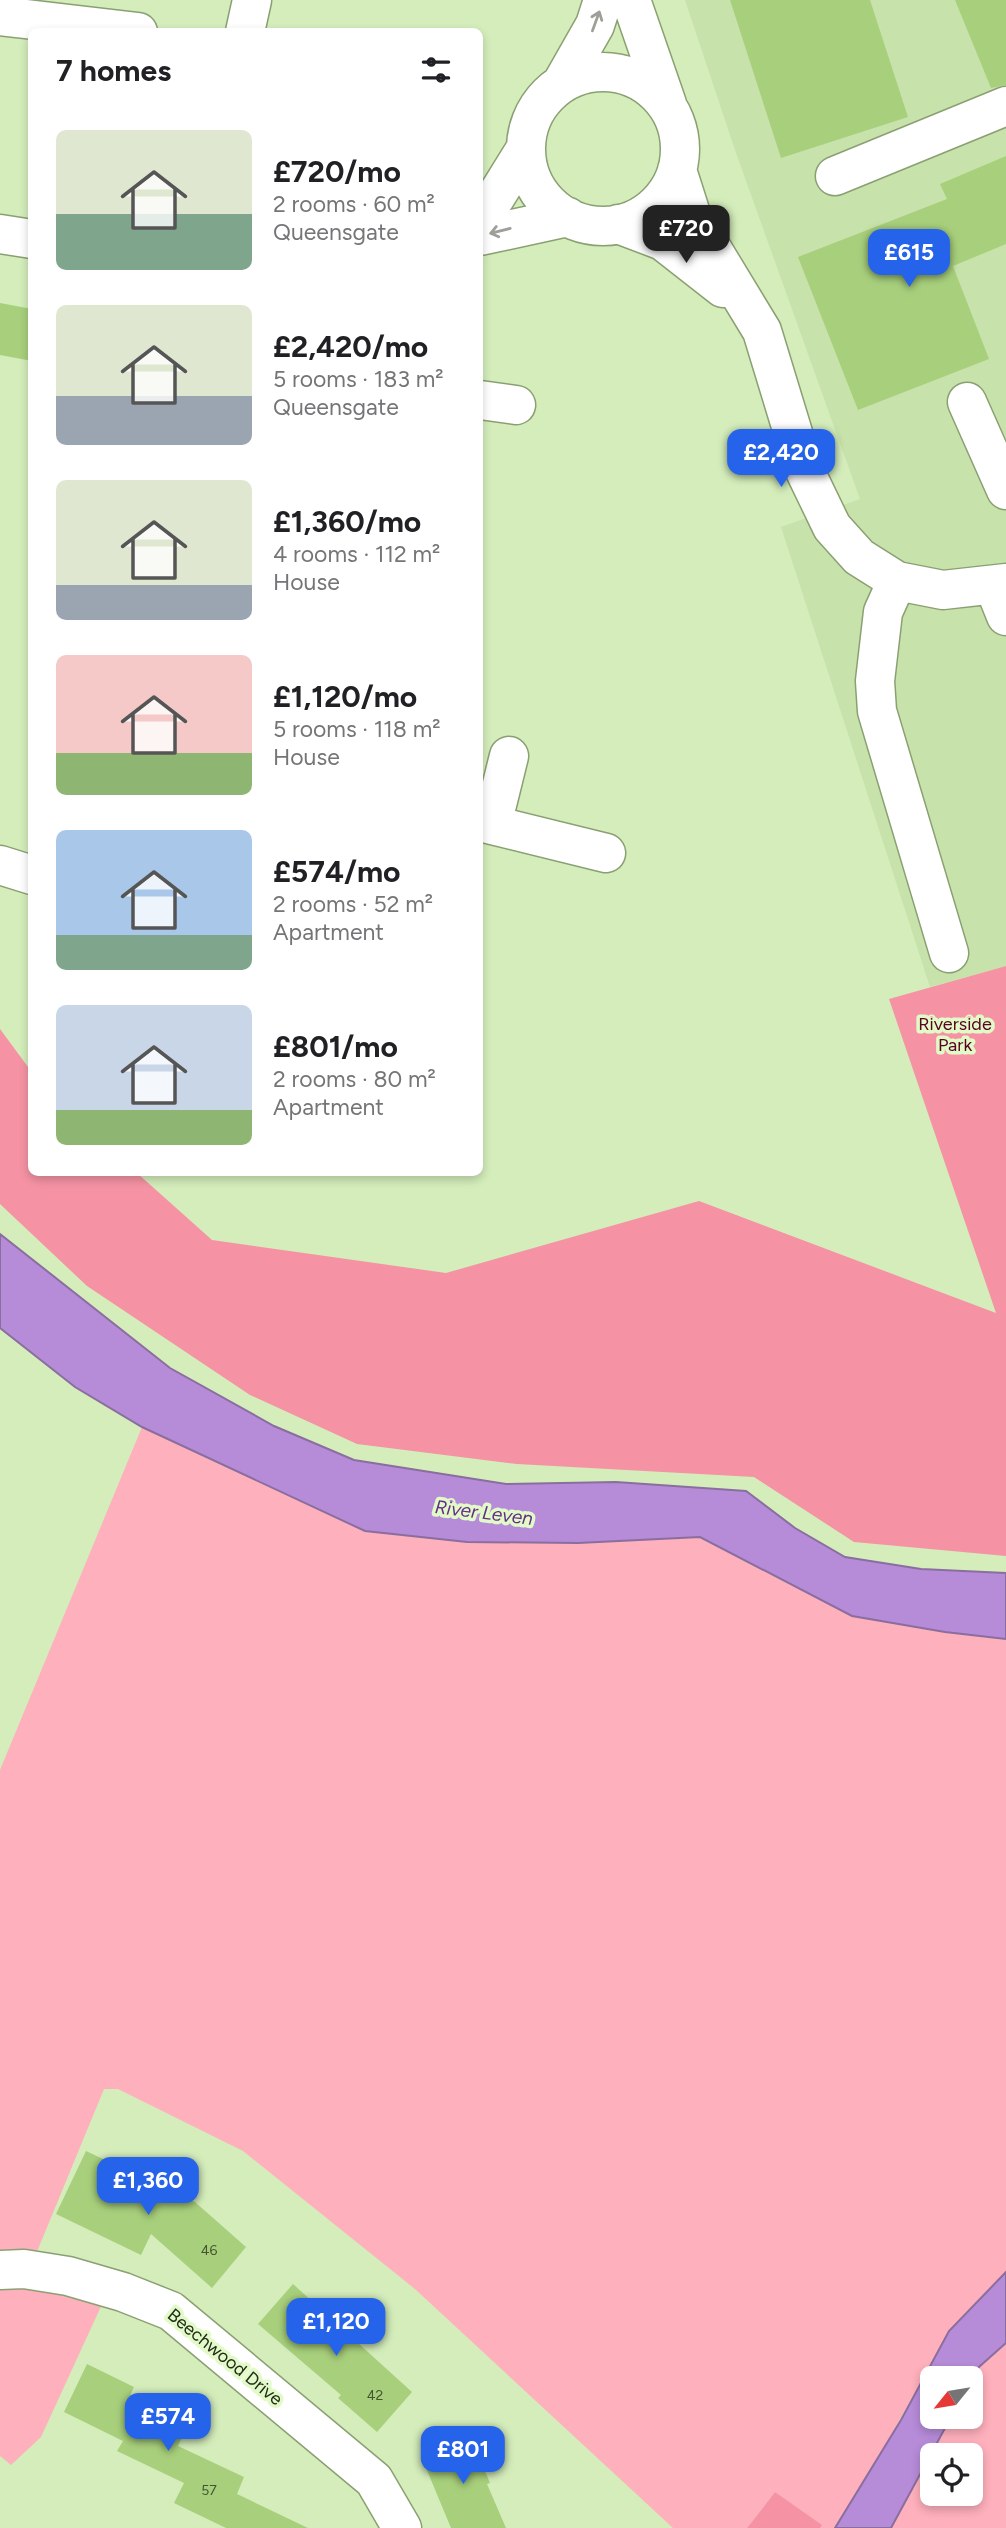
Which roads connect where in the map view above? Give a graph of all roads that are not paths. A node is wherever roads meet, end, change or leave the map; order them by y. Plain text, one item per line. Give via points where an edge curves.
1 (3, 0) edge
2 (252, 0) edge
3 (603, 0) edge
4 (631, 0) edge
5 (0, 10) edge
6 (0, 16) edge
7 (104, 28) edge
8 (246, 28) edge
9 (562, 83) junction
10 (1006, 106) edge
11 (668, 107) junction
12 (526, 148) junction
13 (677, 170) junction
14 (835, 176) dead end
15 (483, 207) edge
16 (568, 217) junction
17 (618, 224) junction
18 (0, 234) edge
19 (483, 235) edge
20 (28, 238) edge
21 (762, 331) junction
22 (967, 402) dead end
23 (1006, 490) edge
24 (897, 581) junction
25 (1002, 595) edge
26 (509, 756) dead end
27 (486, 824) edge
28 (606, 853) dead end
29 (0, 865) edge
30 (28, 874) edge
31 (949, 953) dead end
32 (0, 2270) edge
33 (402, 2528) edge

1 - 5 street
2 - 8 street
9 -> 3 street via 595,25
4 - 11 street
6 - 7 street
9 - 11 street via 586,73 610,72 653,90
9 - 12 street via 543,100 531,123
10 - 14 street
11 - 13 street via 677,126
12 - 15 street via 495,198
12 - 16 street via 538,188
13 - 17 street via 657,203
13 - 21 street via 691,214
16 - 17 street via 593,225
16 -> 19 street
17 - 21 street via 663,240 689,259
18 - 20 street
21 - 24 street via 804,468 832,527 859,557
22 - 23 street
24 - 25 street
24 - 31 street via 883,612 875,681 877,711
26 - 27 street
27 - 28 street
29 - 30 street
32 - 33 street, Beechwood Drive via 68,2276 171,2311 374,2480

